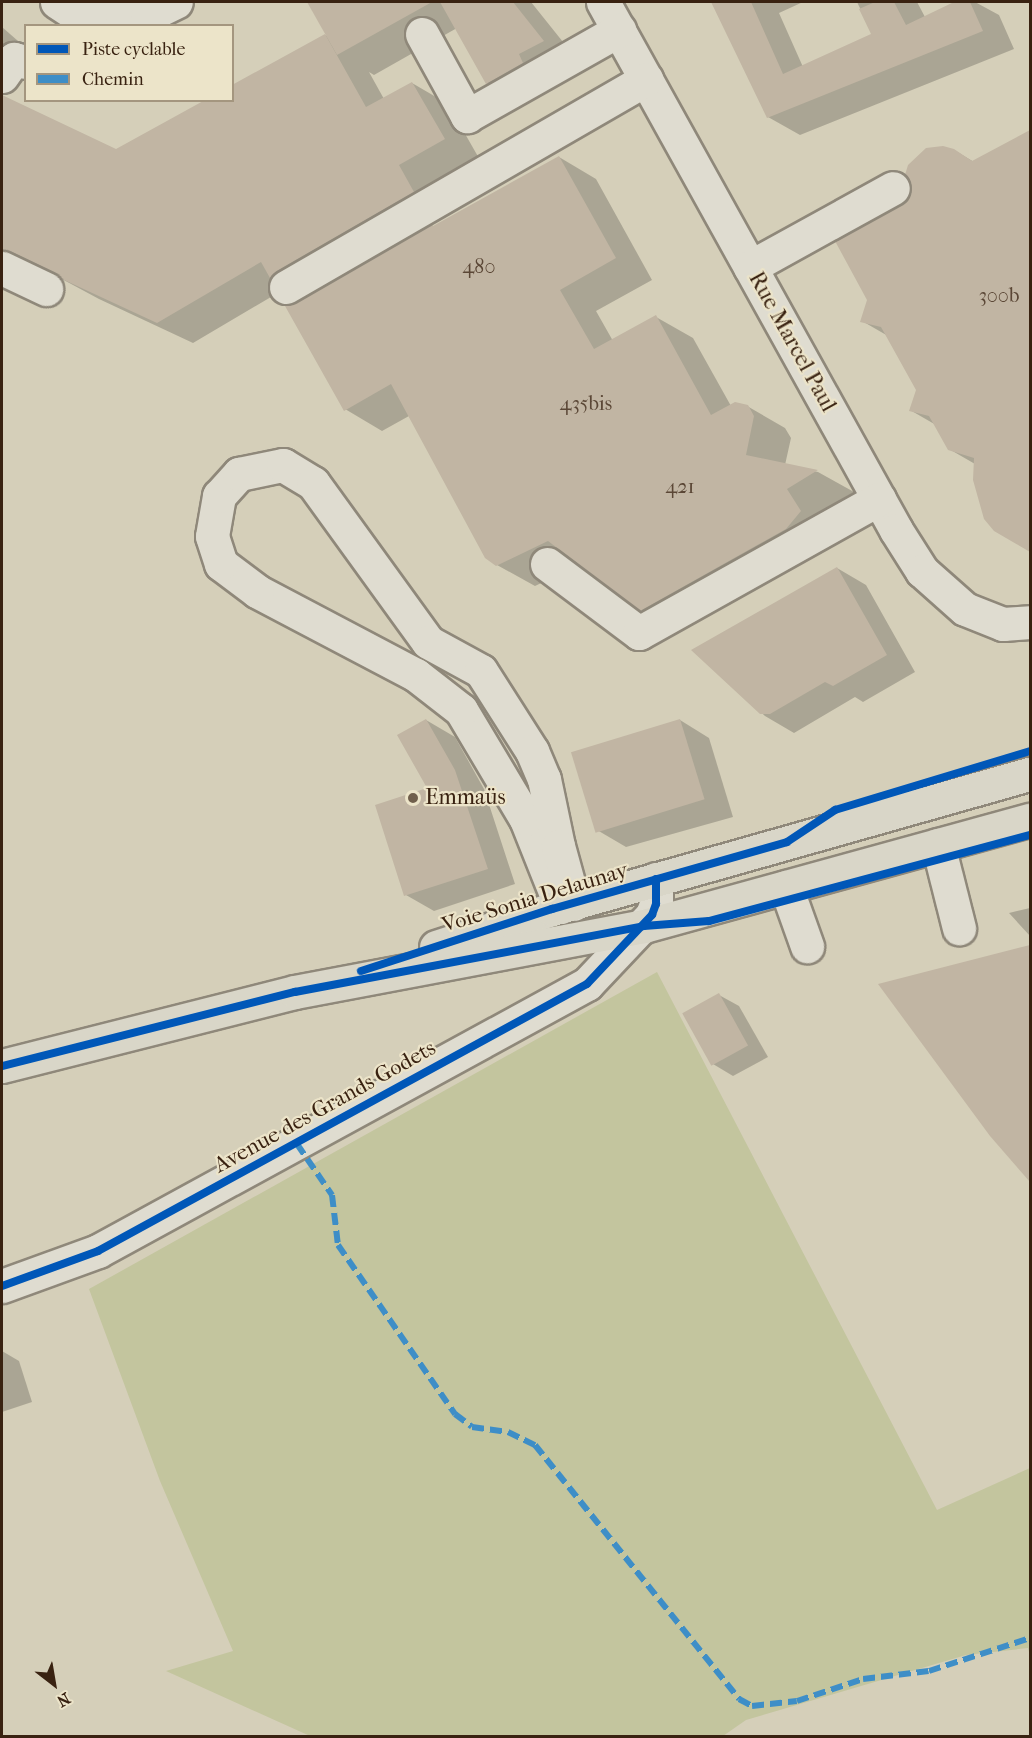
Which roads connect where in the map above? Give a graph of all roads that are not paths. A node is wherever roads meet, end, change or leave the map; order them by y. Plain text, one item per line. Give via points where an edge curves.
1 (176, 2) edge
2 (603, 2) edge
3 (67, 13) edge
4 (619, 30) junction
5 (422, 34) dead end
6 (24, 62) edge
7 (2, 76) edge
8 (646, 79) junction
9 (893, 189) dead end
10 (750, 267) junction
11 (2, 268) edge
12 (286, 287) dead end
13 (46, 289) dead end
14 (879, 499) junction
15 (548, 564) dead end
16 (1030, 622) edge
17 (1030, 774) edge
18 (1030, 820) edge
19 (938, 845) junction
20 (656, 879) junction
21 (786, 887) junction
22 (567, 905) junction
23 (644, 926) junction
24 (959, 928) dead end
25 (807, 946) dead end
26 (295, 992) junction
27 (2, 1066) edge
28 (2, 1286) edge

1 - 3 street via 147,16 122,19
2 - 4 street, Rue Marcel Paul
4 - 5 street via 467,116
4 - 8 street, Rue Marcel Paul
6 - 7 street via 14,59
8 - 10 street, Rue Marcel Paul
8 - 12 street
9 - 10 street
10 - 14 street, Rue Marcel Paul
11 - 13 street
14 - 15 street via 639,633
14 - 16 street, Rue Marcel Paul via 922,571 965,609 1003,624
17 - 20 main road, Voie Sonia Delaunay
18 - 19 main road, Voie Sonia Delaunay
19 - 21 main road, Voie Sonia Delaunay
19 - 24 street
20 - 22 main road, Voie Sonia Delaunay
20 - 23 street via 656,904
21 - 23 main road, Voie Sonia Delaunay
21 - 25 street
22 - 22 street via 544,779 532,751 481,671 428,642 313,483 283,465 239,474 219,496 212,536 221,564 256,591 416,675 461,710 526,819
22 - 26 main road, Voie Sonia Delaunay
23 - 26 main road, Voie Sonia Delaunay
23 - 28 street, Avenue des Grands Godets via 587,984 98,1251
26 - 27 main road, Voie Sonia Delaunay

